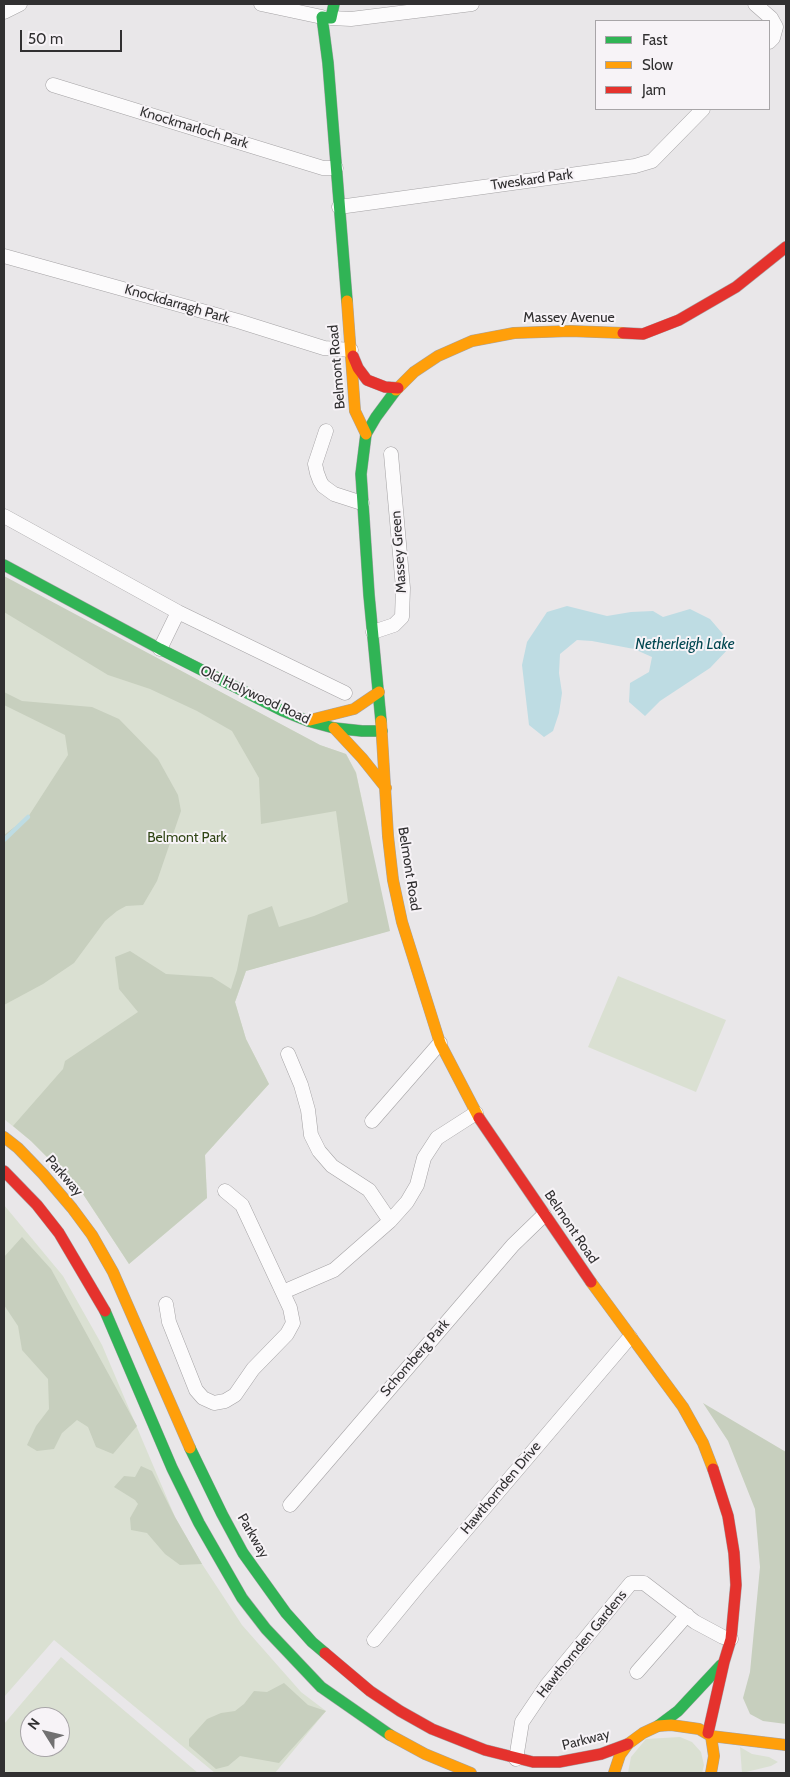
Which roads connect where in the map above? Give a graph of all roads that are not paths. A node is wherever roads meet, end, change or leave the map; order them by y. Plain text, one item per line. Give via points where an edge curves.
1 (20, 4) edge
2 (261, 4) edge
3 (472, 4) edge
4 (755, 4) edge
5 (4, 12) edge
6 (329, 13) edge
7 (770, 41) edge
8 (53, 85) dead end
9 (702, 110) edge
10 (336, 168) junction
11 (339, 206) junction
12 (786, 247) edge
13 (4, 256) edge
14 (351, 350) junction
15 (398, 388) junction
16 (326, 431) dead end
17 (366, 434) junction
18 (391, 454) dead end
19 (362, 503) junction
20 (4, 516) edge
21 (4, 565) edge
22 (178, 612) junction
23 (373, 632) junction
24 (160, 649) junction
25 (378, 692) junction
26 (346, 694) dead end
27 (308, 721) junction
28 (334, 728) junction
29 (382, 731) junction
30 (386, 788) junction
31 (440, 1044) junction
32 (288, 1054) dead end
33 (476, 1113) junction
34 (372, 1121) dead end
35 (4, 1136) edge
36 (4, 1171) edge
37 (225, 1190) dead end
38 (544, 1215) junction
39 (390, 1220) junction
40 (283, 1292) junction
41 (166, 1304) dead end
42 (630, 1337) junction
43 (290, 1505) dead end
44 (687, 1615) junction
45 (731, 1639) junction
46 (374, 1640) dead end
47 (724, 1662) junction
48 (637, 1672) dead end
49 (658, 1726) junction
50 (709, 1735) junction
51 (628, 1744) junction
52 (786, 1745) edge
53 (516, 1759) junction
54 (471, 1773) edge
55 (614, 1773) edge
56 (711, 1773) edge

1 - 5 street
2 - 6 street
3 - 6 street via 351,19
4 - 7 street via 776,27
6 - 10 main road, Belmont Road via 328,63
8 - 10 street, Knockmarloch Park via 323,168
9 - 11 street, Tweskard Park via 652,161 634,166
10 - 11 main road, Belmont Road
11 - 14 main road, Belmont Road
12 - 15 main road, Massey Avenue via 736,287 679,320 643,334 514,333 472,341 438,356
13 - 14 street, Knockdarragh Park via 324,348
14 - 15 main road via 367,380
14 - 17 main road, Belmont Road via 355,411
15 - 17 main road, Massey Avenue
16 - 19 street via 315,464 320,481 334,494
17 - 19 main road, Belmont Road via 361,474
18 - 23 street, Massey Green via 403,588 402,617 394,625
19 - 23 main road, Belmont Road
20 - 22 street
21 - 24 main road, Old Holywood Road
22 - 24 street
22 - 26 street
23 - 25 main road, Belmont Road
24 - 27 main road, Old Holywood Road
25 - 27 main road via 354,709
25 - 29 main road, Belmont Road
27 - 28 main road, Old Holywood Road
28 - 29 main road, Old Holywood Road
28 - 30 main road
29 - 30 main road, Belmont Road
30 - 31 main road, Belmont Road via 393,880 402,922
31 - 33 main road, Belmont Road
31 - 34 street
32 - 39 street via 301,1085 311,1135 319,1151 332,1166 368,1190
33 - 38 main road, Belmont Road
33 - 39 street via 437,1138 424,1158 412,1194
35 - 53 main road, Parkway via 49,1181 96,1242 113,1272 222,1514 243,1552 286,1613 338,1665 400,1711 432,1730
36 - 54 main road via 59,1233 90,1283 109,1317 172,1468 199,1523 242,1598 266,1629 322,1687 390,1736
37 - 40 street via 242,1205
38 - 42 main road, Belmont Road
38 - 43 street, Schomberg Park via 512,1244
39 - 40 street via 334,1270
40 - 41 street via 293,1323 287,1334 253,1369 235,1395 214,1403 196,1390 169,1322
42 - 45 main road, Belmont Road via 683,1407 703,1443 714,1472 728,1516 734,1553 735,1614
42 - 46 street, Hawthornden Drive
44 - 45 street, Hawthornden Gardens
44 - 48 street
44 - 53 street, Hawthornden Gardens via 644,1582 631,1583 547,1685 522,1722
45 - 47 main road, Belmont Road
47 - 49 main road, Belmont Road via 678,1712
47 - 50 main road, Belmont Road
49 - 50 main road via 681,1726
49 - 51 main road, Belmont Road
50 - 52 main road
50 - 56 main road, Belmont Road via 714,1756
51 - 53 main road, Parkway via 567,1761
51 - 55 main road

